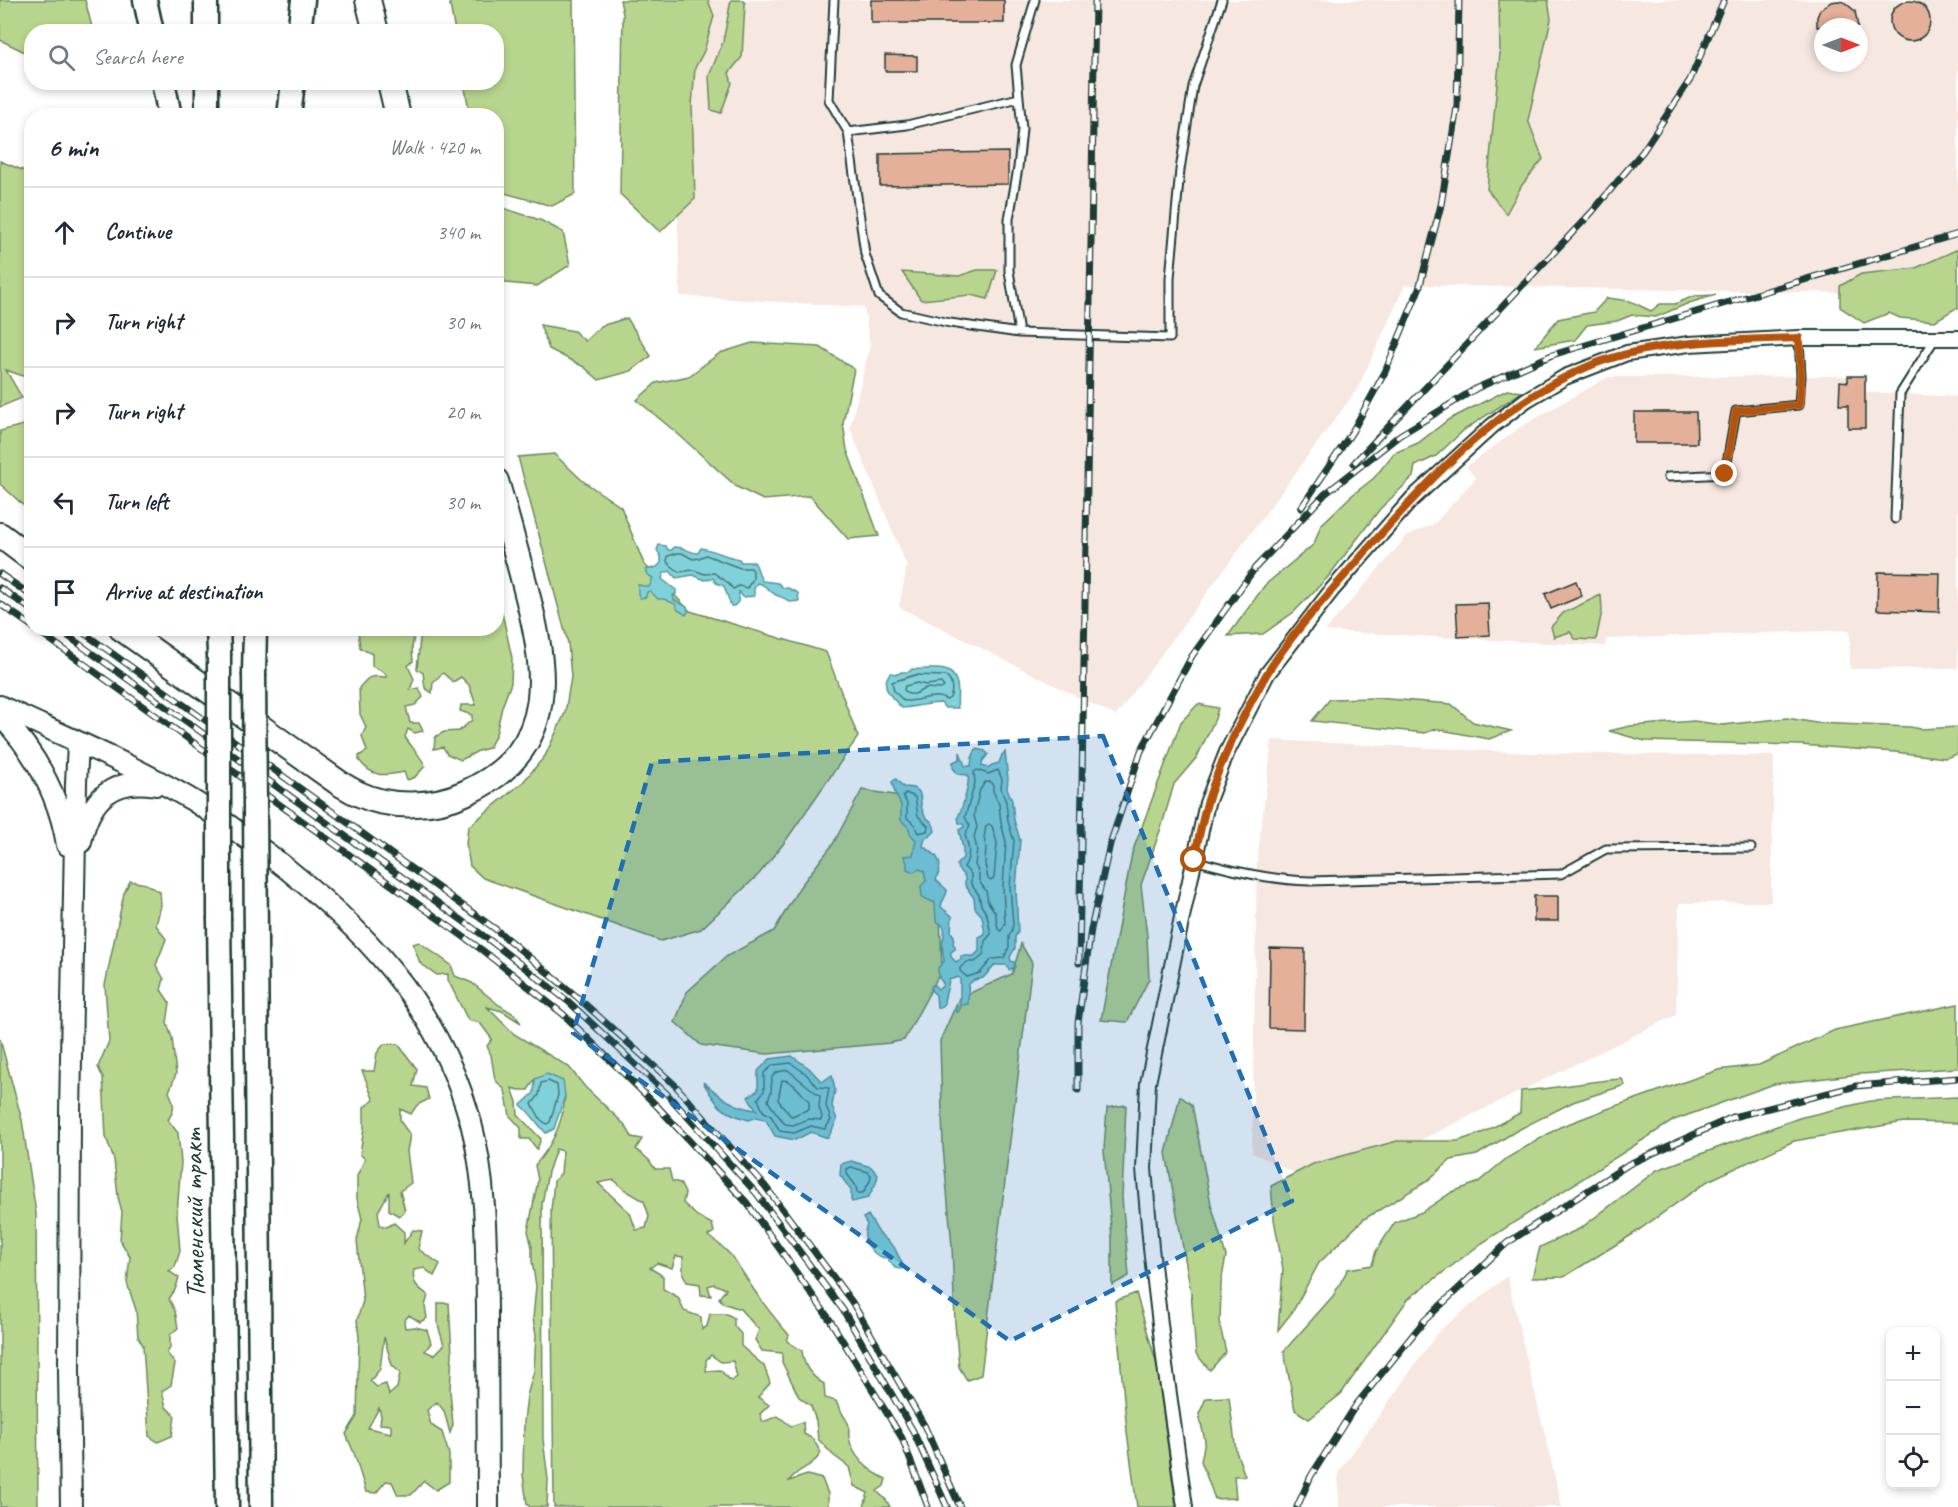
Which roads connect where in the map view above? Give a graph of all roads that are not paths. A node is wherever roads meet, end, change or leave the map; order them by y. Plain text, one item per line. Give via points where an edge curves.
1 (145, 0) edge
2 (206, 0) edge
3 (296, 0) edge
4 (303, 0) edge
5 (368, 0) edge
6 (834, 0) edge
7 (1035, 0) edge
8 (1222, 0) edge
9 (150, 24) edge
10 (206, 24) edge
11 (297, 24) edge
12 (298, 24) edge
13 (374, 24) edge
14 (165, 90) edge
15 (207, 90) edge
16 (292, 90) edge
17 (392, 90) edge
18 (1019, 98) junction
19 (168, 108) edge
20 (207, 108) edge
21 (290, 108) edge
22 (396, 108) edge
23 (848, 132) junction
24 (1019, 333) junction
25 (1936, 337) junction
26 (1799, 338) junction
27 (1958, 338) edge
28 (1668, 477) dead end
29 (504, 510) edge
30 (1895, 519) dead end
31 (0, 535) edge
32 (24, 553) edge
33 (132, 636) edge
34 (218, 636) edge
35 (255, 636) edge
36 (0, 706) edge
37 (0, 715) edge
38 (78, 743) junction
39 (170, 788) junction
40 (1751, 848) dead end
41 (1194, 860) junction
42 (74, 886) junction
43 (71, 1507) edge
44 (227, 1507) edge
45 (261, 1507) edge
46 (488, 1507) edge
47 (1185, 1507) edge

1 - 9 main road
2 - 10 main road
3 - 11 main road
4 - 12 main road
5 - 13 highway
6 - 23 lane via 829,100
7 - 18 lane via 1016,65
8 - 24 lane via 1193,86 1180,170 1170,278 1170,338
14 - 19 main road
15 - 20 main road
16 - 21 main road
17 - 22 highway
18 - 23 lane via 907,125
18 - 24 lane via 1022,129 1009,219 1010,271
23 - 24 lane via 865,254 879,296 901,312
25 - 26 street
25 - 27 street
25 - 30 lane via 1900,394
26 - 28 lane via 1799,405 1736,411 1725,474
26 - 41 street via 1719,341 1627,353 1565,377 1492,426 1412,499 1332,590 1267,674 1227,752 1207,802
29 - 33 highway via 537,630 542,684 538,711 529,737 517,755 481,786 457,797 411,804 360,795
31 - 32 highway
34 - 44 main road, Тюменский тракт, bridge
35 - 45 main road, bridge
36 - 38 main road
37 - 42 main road via 25,742 52,790
38 - 39 main road
38 - 42 main road
39 - 42 main road via 141,782 122,784 106,793 92,810 83,834
39 - 46 main road via 222,820 315,890 346,919 400,979 445,1053 471,1124 483,1197
40 - 41 lane via 1606,849 1561,874 1310,881 1238,872
41 - 47 street via 1148,1083 1144,1148 1151,1248
42 - 43 main road

